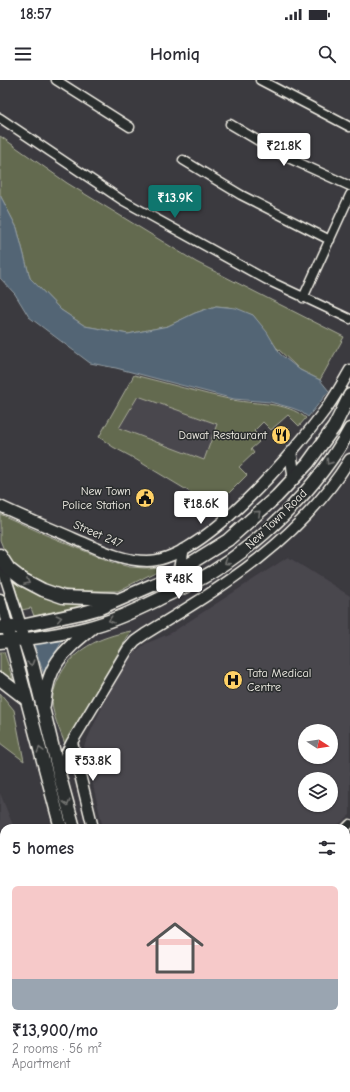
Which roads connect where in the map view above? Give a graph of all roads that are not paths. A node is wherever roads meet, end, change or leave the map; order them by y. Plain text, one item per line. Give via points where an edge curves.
1 (56, 80) edge
2 (260, 80) edge
3 (0, 118) edge
4 (230, 124) dead end
5 (130, 127) dead end
6 (350, 127) edge
7 (183, 160) dead end
8 (350, 186) edge
9 (350, 196) edge
10 (330, 240) junction
11 (303, 298) junction
12 (350, 319) edge
13 (350, 370) edge
14 (350, 395) edge
15 (350, 429) edge
16 (291, 454) junction
17 (350, 459) edge
18 (294, 478) junction
19 (0, 506) edge
20 (183, 550) junction
21 (0, 555) edge
22 (0, 560) edge
23 (179, 572) junction
24 (0, 599) edge
25 (121, 599) junction
26 (96, 625) junction
27 (21, 626) junction
28 (4, 628) edge
29 (24, 639) junction
30 (6, 642) edge
31 (0, 679) edge
32 (26, 699) junction
33 (43, 711) junction
34 (72, 742) junction
35 (60, 776) junction
36 (58, 824) edge
37 (73, 824) edge
38 (91, 824) edge

1 - 5 street
2 - 6 street
3 - 11 street via 122,200
4 - 8 street via 284,156
7 - 10 street via 241,195
9 - 10 street
10 - 11 street
11 - 12 street
13 - 16 street, Street 247 via 328,406
14 - 18 main road via 326,440
15 -> 26 main road, New Town Road via 317,478 260,538 196,582 125,615
16 - 18 main road
16 - 20 street, Street 247 via 220,525
17 - 34 street via 324,496 262,557 238,576 135,641
23 -> 18 main road via 228,540
19 - 20 street, Street 247 via 121,558 148,561 166,558
20 - 23 main road
21 -> 25 main road via 9,569 43,590 64,597
22 - 27 street
23 - 25 main road
24 - 28 street
27 -> 25 main road via 82,613
26 - 29 main road, New Town Road
26 - 33 main road via 61,655 48,682
27 - 28 main road
27 - 29 main road
28 - 30 main road
29 - 30 main road, New Town Road
29 -> 33 main road
30 - 32 main road
31 - 32 main road
36 -> 32 main road
33 - 35 main road
34 - 35 street
34 - 38 street
35 -> 37 main road

